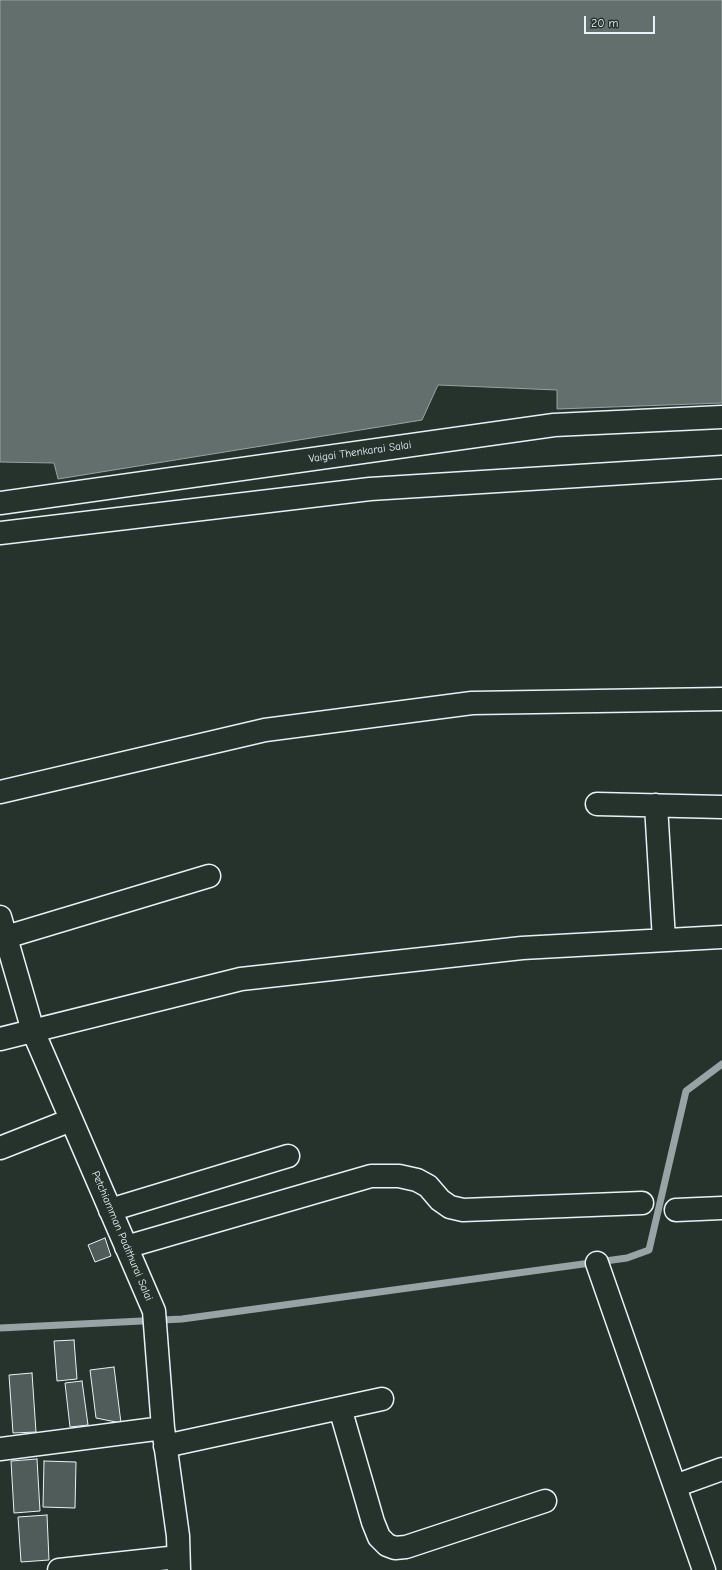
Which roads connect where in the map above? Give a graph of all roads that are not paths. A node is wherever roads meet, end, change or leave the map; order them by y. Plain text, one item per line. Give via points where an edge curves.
1 (722, 418) edge
2 (722, 467) edge
3 (0, 503) edge
4 (0, 533) edge
5 (722, 700) edge
6 (0, 792) edge
7 (597, 804) dead end
8 (656, 805) junction
9 (722, 807) edge
10 (209, 876) dead end
11 (3, 927) edge
12 (722, 937) edge
13 (664, 940) junction
14 (33, 1031) junction
15 (0, 1039) edge
16 (71, 1120) junction
17 (0, 1148) edge
18 (288, 1156) dead end
19 (642, 1203) dead end
20 (722, 1208) edge
21 (110, 1210) junction
22 (676, 1210) dead end
23 (126, 1246) junction
24 (597, 1263) dead end
25 (382, 1399) dead end
26 (340, 1408) junction
27 (164, 1437) junction
28 (0, 1449) edge
29 (722, 1469) edge
30 (675, 1486) junction
31 (545, 1501) dead end
32 (179, 1564) edge
33 (59, 1570) edge
34 (704, 1570) edge

1 - 3 street, Vaigai Thenkarai Salai via 554,425
2 - 4 street via 370,489
5 - 6 street via 472,703 265,730
7 - 8 street
8 - 9 street
8 - 13 street
10 - 11 street
11 - 14 street, Petchiamman Padithurai Salai
12 - 13 street
13 - 14 street via 522,948 241,979
14 - 15 street
14 - 16 street, Petchiamman Padithurai Salai
16 - 17 street
16 - 21 street, Petchiamman Padithurai Salai
18 - 21 street
19 - 23 street via 463,1210 450,1207 428,1186 417,1180 399,1176 372,1176
20 - 22 street
21 - 23 street, Petchiamman Padithurai Salai
23 - 27 street, Petchiamman Padithurai Salai via 154,1311
24 - 30 street
25 - 26 street
26 - 27 street
26 - 31 street via 373,1522 379,1537 387,1545 395,1548 406,1547
27 - 28 street
27 - 32 street, Petchiamman Padithurai Salai via 178,1536
29 - 30 street
30 - 34 street
32 - 33 street

